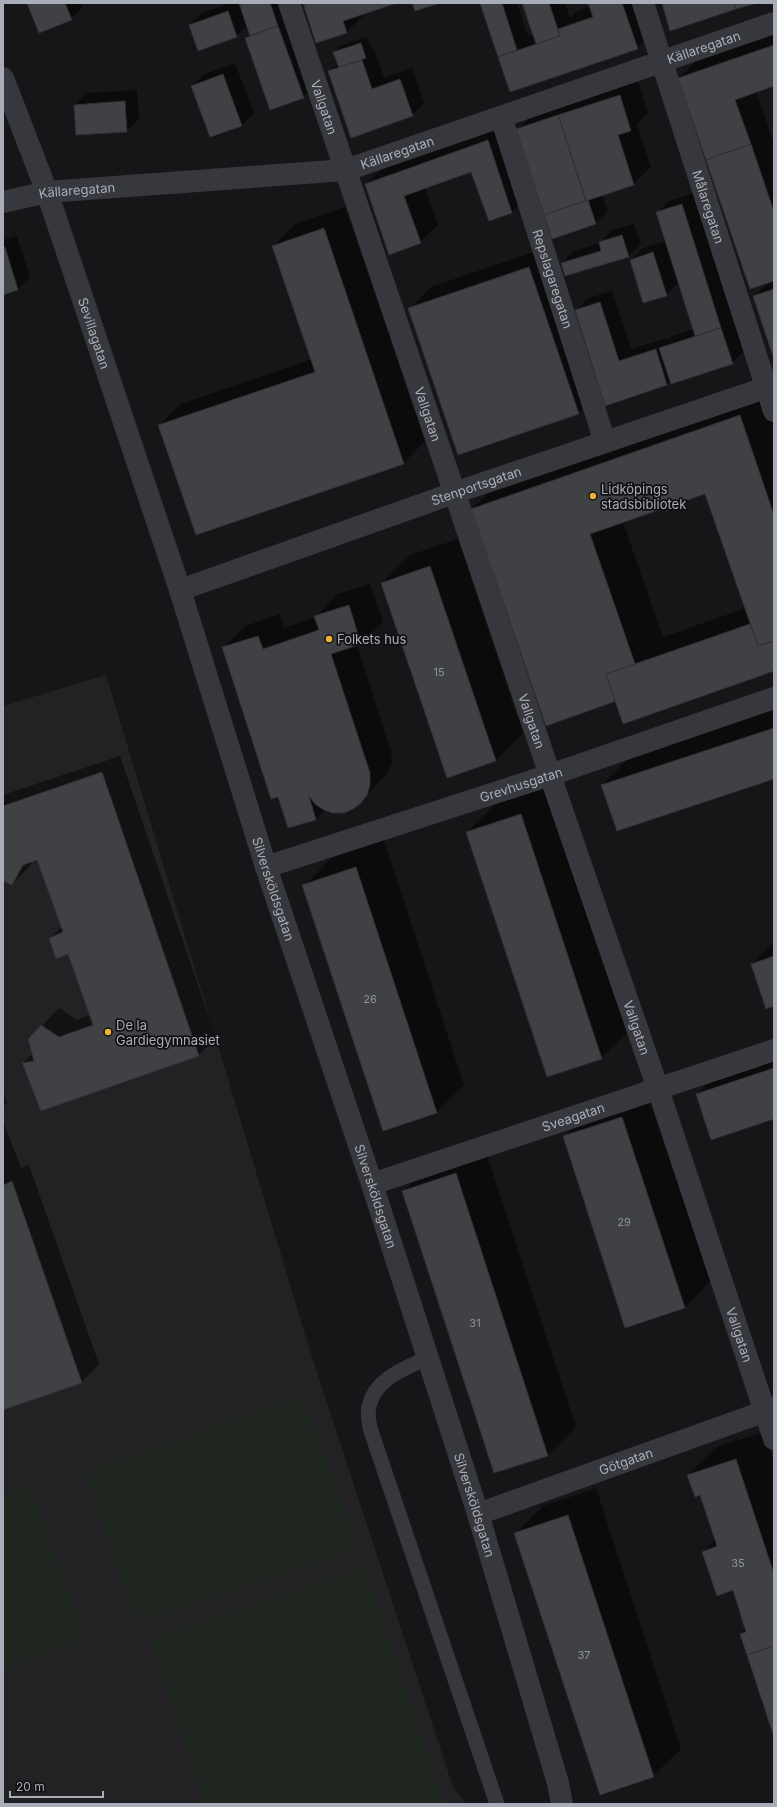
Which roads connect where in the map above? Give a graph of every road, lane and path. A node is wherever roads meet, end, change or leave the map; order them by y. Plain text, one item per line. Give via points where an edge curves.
1 (289, 3) edge
2 (643, 3) edge
3 (774, 23) edge
4 (662, 61) junction
5 (3, 78) edge
6 (501, 117) junction
7 (346, 170) junction
8 (47, 192) junction
9 (3, 202) edge
10 (770, 387) edge
11 (774, 411) edge
12 (605, 442) junction
13 (454, 493) junction
14 (180, 590) junction
15 (774, 698) edge
16 (550, 775) junction
17 (266, 867) junction
18 (774, 1050) edge
19 (658, 1089) junction
20 (372, 1184) junction
21 (427, 1358) junction
22 (769, 1410) edge
23 (774, 1439) edge
24 (478, 1514) junction
25 (497, 1804) edge
26 (562, 1804) edge

1 - 7 street, Vallgatan
2 - 4 street, Målaregatan
3 - 4 street, Källaregatan
4 - 6 street, Källaregatan
4 - 10 street, Målaregatan
5 - 8 street, Sevillagatan
6 - 7 street, Källaregatan
6 - 12 street, Repslagaregatan
7 - 8 street, Källaregatan
7 - 13 street, Vallgatan
8 - 9 street, Källaregatan
8 - 14 street, Sevillagatan
10 - 11 street, Målaregatan
10 - 12 street, Stenportsgatan
12 - 13 street, Stenportsgatan
13 - 14 street, Stenportsgatan
13 - 16 street, Vallgatan
14 - 17 street, Silversköldsgatan
15 - 16 street, Grevhusgatan
16 - 17 street, Grevhusgatan
16 - 19 street, Vallgatan
17 - 20 street, Silversköldsgatan
18 - 19 street, Sveagatan
19 - 20 street, Sveagatan
19 - 22 street, Vallgatan
20 - 21 street, Silversköldsgatan
21 - 24 street, Silversköldsgatan
21 - 25 lane via 390,1376 378,1387 369,1407 370,1428
22 - 23 street, Vallgatan
22 - 24 street, Götgatan
24 - 26 street, Silversköldsgatan via 558,1783

